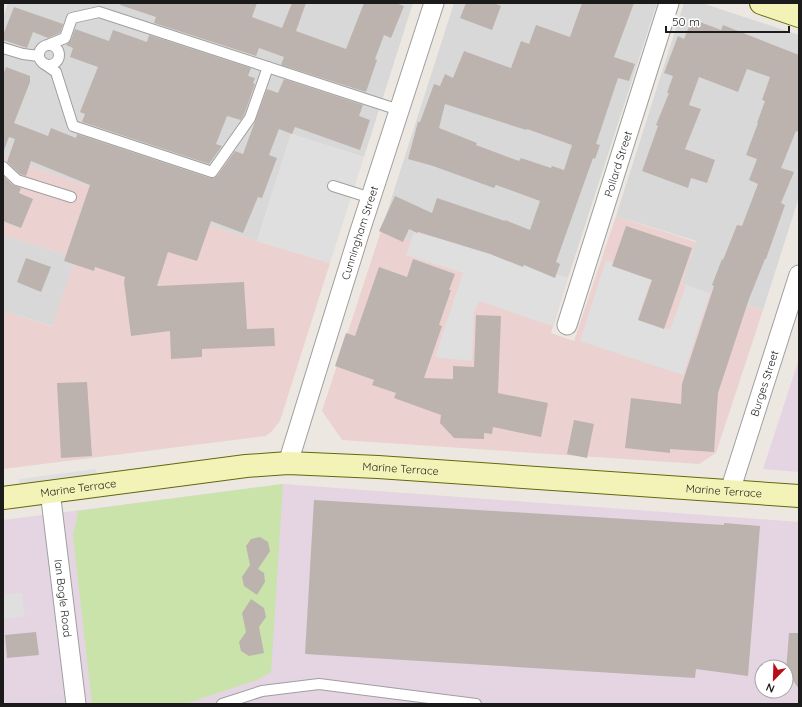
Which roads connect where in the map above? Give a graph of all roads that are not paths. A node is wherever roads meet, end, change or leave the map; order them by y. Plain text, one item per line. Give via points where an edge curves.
1 (434, 3) edge
2 (669, 3) edge
3 (761, 3) edge
4 (799, 16) edge
5 (50, 44) junction
6 (3, 48) edge
7 (41, 60) junction
8 (268, 67) junction
9 (399, 110) junction
10 (3, 166) edge
11 (333, 186) dead end
12 (71, 197) dead end
13 (371, 198) junction
14 (799, 275) edge
15 (567, 324) dead end
16 (288, 463) junction
17 (730, 491) junction
18 (50, 492) junction
19 (799, 496) edge
20 (3, 498) edge
21 (76, 704) edge
22 (222, 704) edge
23 (476, 704) edge

1 - 9 street, Cunningham Street
2 - 15 street, Pollard Street
3 - 4 main road
5 - 7 lane via 42,47
5 - 7 lane via 58,49 59,58 52,65
5 - 8 lane via 65,38 72,18 99,12
6 - 7 lane
7 - 8 lane via 56,72 73,126 212,172 250,118
8 - 9 lane
9 - 13 street, Cunningham Street
10 - 12 lane via 17,180
11 - 13 lane
13 - 16 street, Cunningham Street
14 - 17 street, Burges Street
16 - 17 main road, Marine Terrace
16 - 18 main road, Marine Terrace via 246,466
17 - 19 main road, Marine Terrace
18 - 20 main road, Marine Terrace
18 - 21 street, Ian Bogle Road
22 - 23 lane via 262,691 319,684

